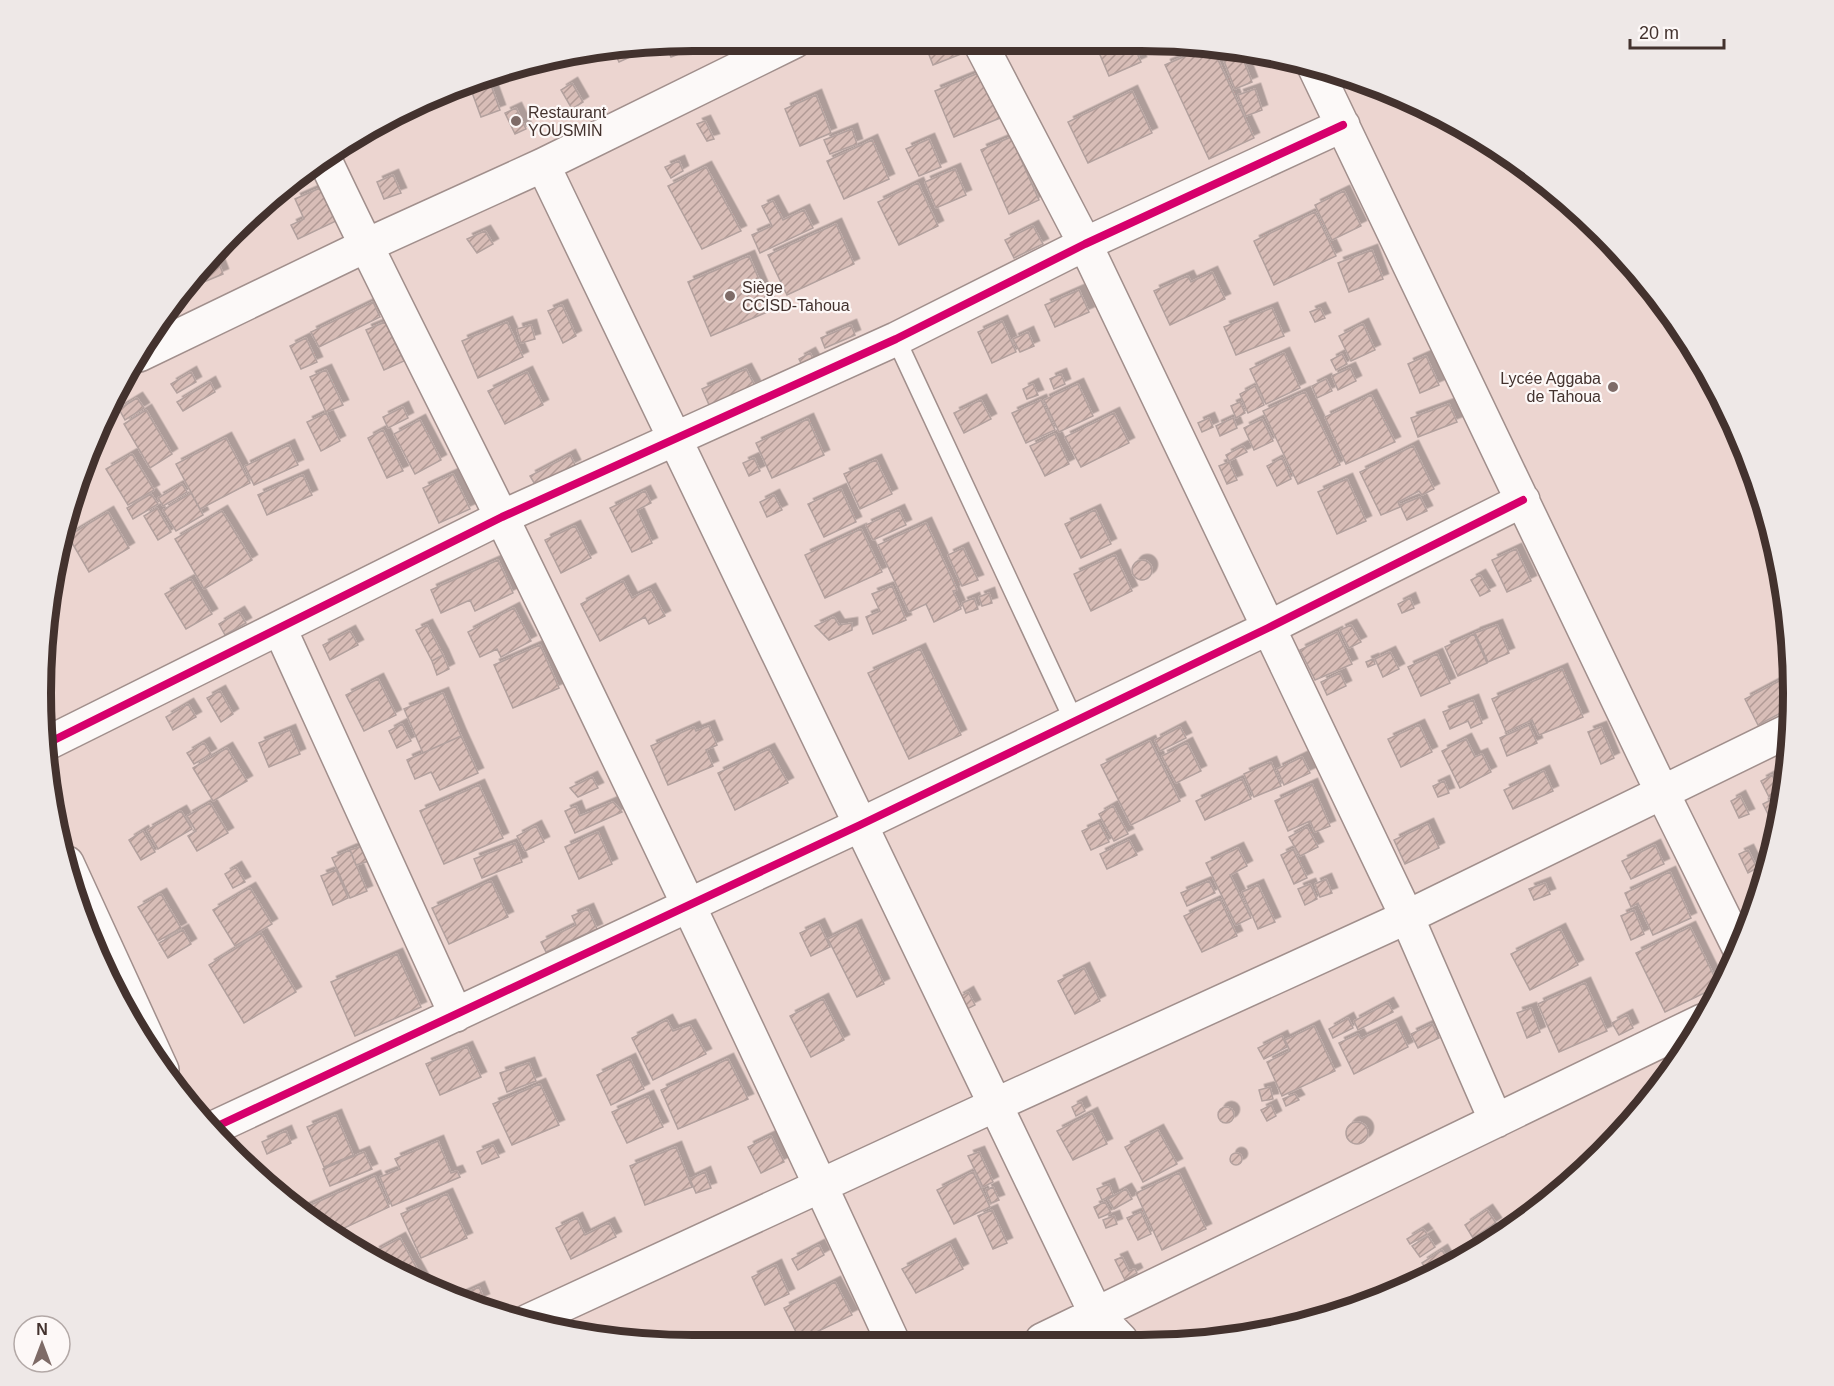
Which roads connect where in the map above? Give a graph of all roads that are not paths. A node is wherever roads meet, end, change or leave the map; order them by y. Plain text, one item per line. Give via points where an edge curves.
1 (775, 51) edge
2 (984, 51) edge
3 (1319, 77) edge
4 (1343, 125) junction
5 (328, 165) edge
6 (543, 165) junction
7 (1085, 244) junction
8 (366, 246) junction
9 (896, 339) junction
10 (151, 349) edge
11 (675, 439) junction
12 (1522, 500) junction
13 (502, 517) junction
14 (1268, 628) junction
15 (280, 629) junction
16 (1074, 721) junction
17 (1782, 734) edge
18 (53, 742) edge
19 (1662, 792) junction
20 (860, 825) junction
21 (690, 904) junction
22 (92, 917) edge
23 (1407, 917) junction
24 (1734, 938) edge
25 (132, 1005) edge
26 (456, 1015) junction
27 (1689, 1027) edge
28 (995, 1105) junction
29 (1496, 1121) junction
30 (219, 1125) edge
31 (821, 1186) junction
32 (1096, 1314) junction
33 (539, 1316) edge
34 (890, 1335) edge
35 (1052, 1335) edge
36 (1116, 1335) edge

1 - 6 street
2 - 7 street
3 - 4 street
4 - 7 street
4 - 12 street
5 - 8 street
6 - 8 street
6 - 11 street
7 - 9 street
7 - 14 street
8 - 10 street
8 - 13 street
9 - 11 street
9 - 16 lane
11 - 13 street
11 - 20 street
12 - 14 street
12 - 19 street
13 - 15 street
13 - 21 street
14 - 16 street
14 - 23 street
15 - 18 street
15 - 26 street
16 - 20 street
17 - 19 street
19 - 23 street
19 - 24 street
20 - 21 street
20 - 28 street
21 - 26 street
21 - 31 street
22 - 25 street
23 - 28 street
23 - 29 street
26 - 30 street
27 - 29 street
28 - 31 street
28 - 32 street
29 - 32 street
31 - 33 street
31 - 34 street
32 - 35 street
32 - 36 street

